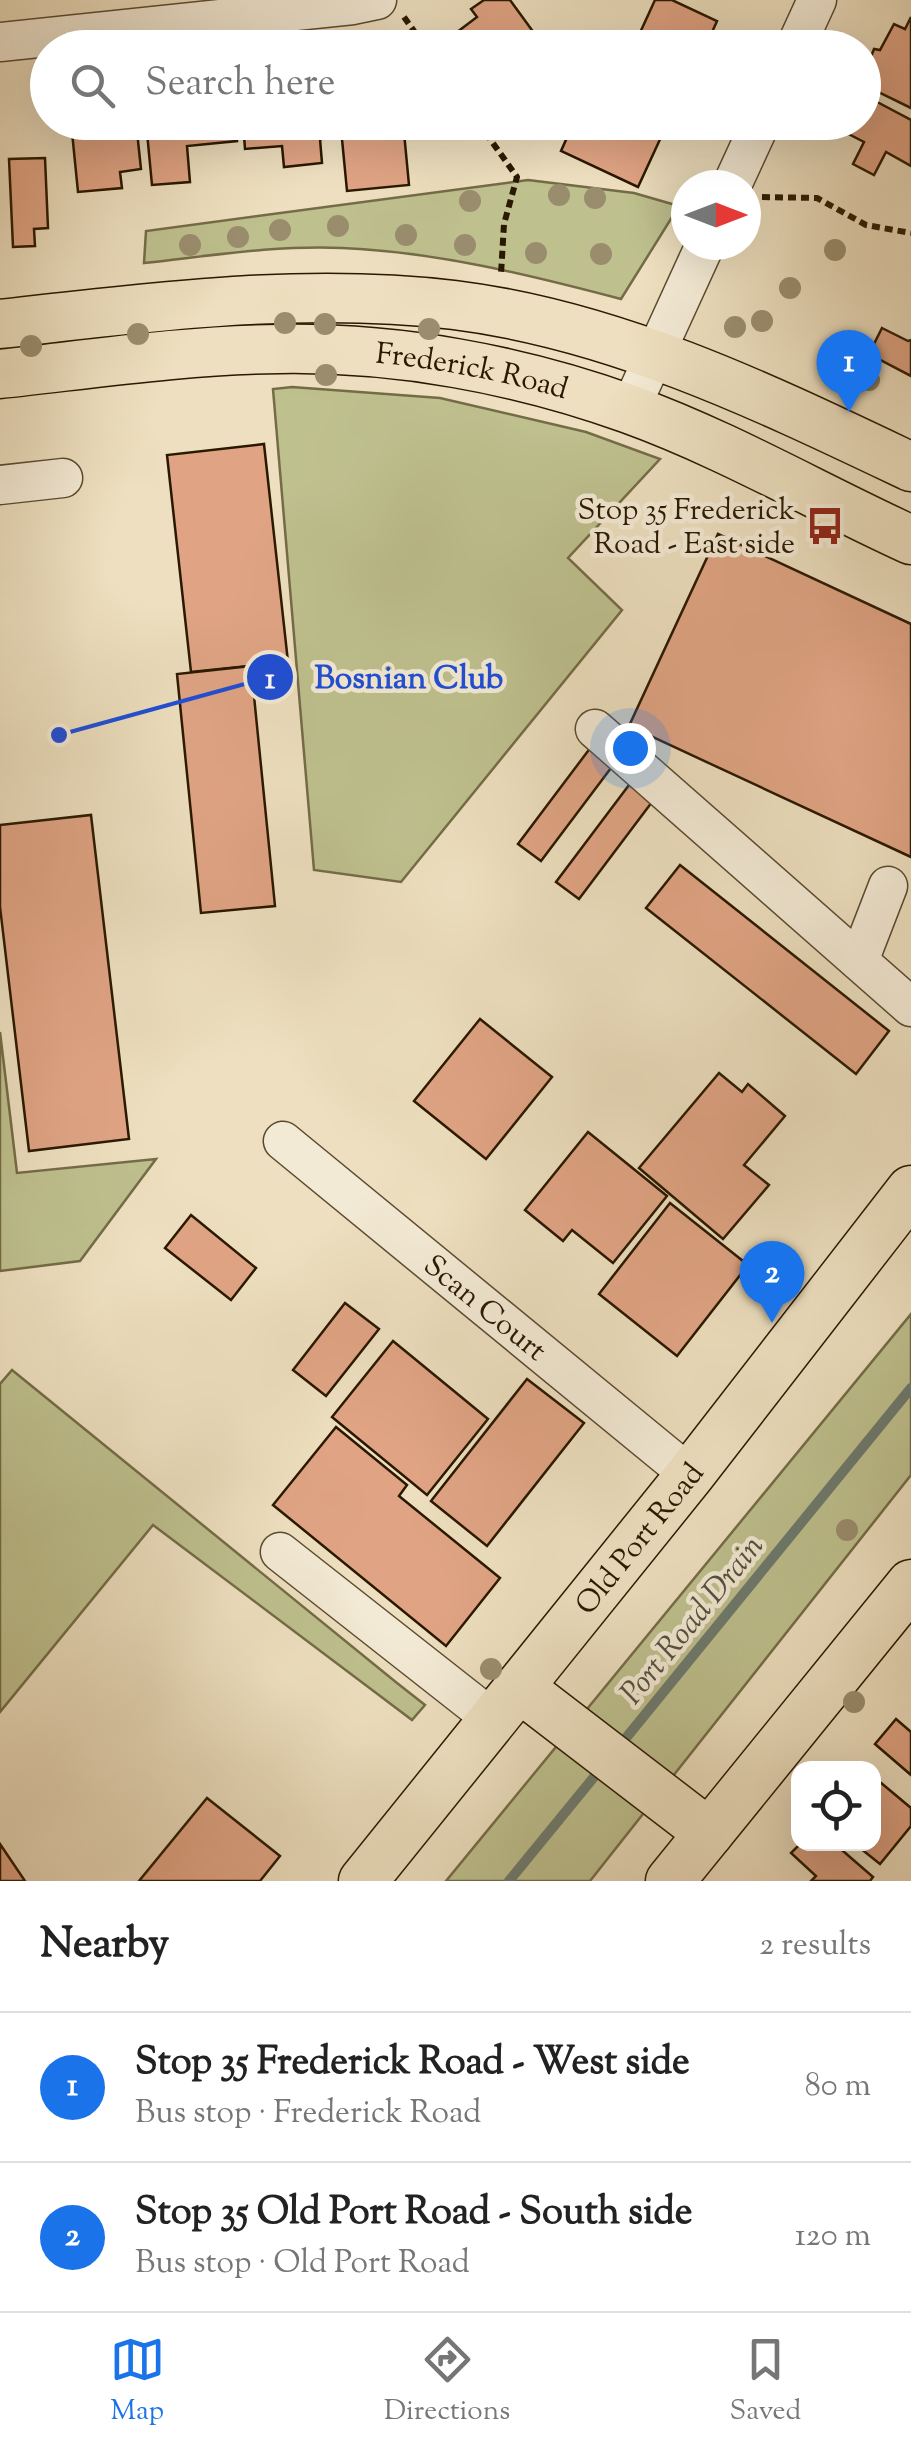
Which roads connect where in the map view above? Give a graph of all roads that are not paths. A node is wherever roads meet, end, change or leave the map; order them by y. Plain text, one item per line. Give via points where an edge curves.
1 (817, 0) edge
2 (388, 5) edge
3 (114, 30) edge
4 (803, 30) edge
5 (30, 39) edge
6 (0, 42) edge
7 (753, 140) edge
8 (739, 170) edge
9 (698, 260) edge
10 (0, 324) edge
11 (654, 355) junction
12 (0, 374) edge
13 (630, 410) junction
14 (911, 467) edge
15 (63, 478) dead end
16 (0, 485) edge
17 (911, 540) edge
18 (596, 729) dead end
19 (888, 886) dead end
20 (859, 961) junction
21 (911, 1008) edge
22 (283, 1141) dead end
23 (911, 1190) edge
24 (690, 1476) junction
25 (280, 1552) dead end
26 (911, 1584) edge
27 (508, 1704) junction
28 (709, 1833) junction
29 (364, 1881) edge
30 (670, 1881) edge

1 - 4 street
2 - 3 street
5 - 6 street
7 - 8 street
9 - 11 street
10 - 11 main road, Frederick Road via 232,300 401,300 512,315
11 - 13 street
11 - 14 main road, Frederick Road
12 - 13 main road, Frederick Road via 280,349 393,354 505,372
13 - 17 main road, Frederick Road
15 - 16 street
18 - 20 street
19 - 20 street
20 - 21 street
22 - 24 street, Scan Court
23 - 24 main road, Old Port Road
24 - 27 main road, Old Port Road
25 - 27 street
26 - 28 main road
27 - 28 main road via 568,1724
27 - 29 main road, Old Port Road
28 - 30 main road

